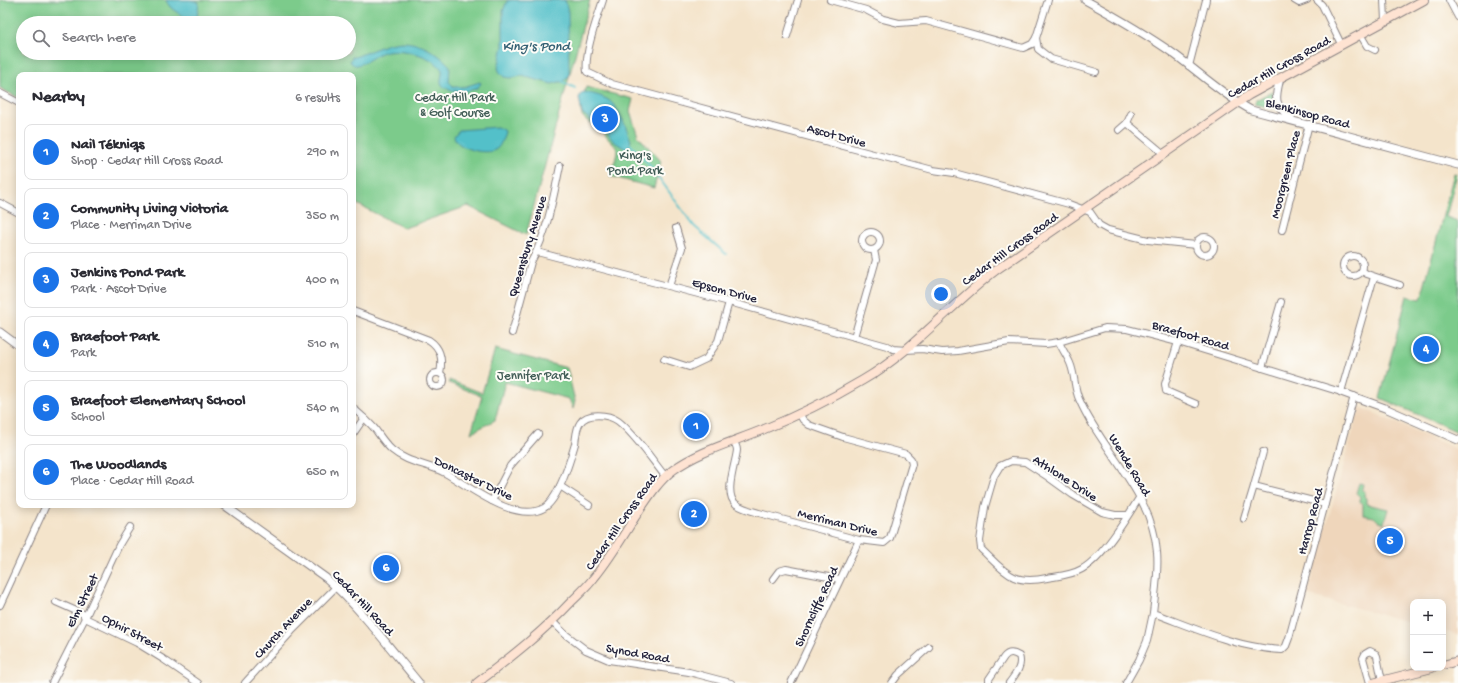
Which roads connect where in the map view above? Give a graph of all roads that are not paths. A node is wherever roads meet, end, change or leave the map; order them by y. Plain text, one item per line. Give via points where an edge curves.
1 (603, 0) edge
2 (798, 0) edge
3 (830, 0) edge
4 (1048, 0) edge
5 (1085, 0) edge
6 (1206, 0) edge
7 (1294, 0) edge
8 (1307, 0) edge
9 (1317, 0) edge
10 (1384, 0) edge
11 (1424, 0) edge
12 (1449, 0) edge
13 (1458, 17) edge
14 (1385, 20) junction
15 (1360, 34) junction
16 (787, 36) dead end
17 (1036, 38) junction
18 (1341, 44) junction
19 (1375, 50) dead end
20 (1189, 66) junction
21 (1096, 72) dead end
22 (1280, 78) junction
23 (0, 94) edge
24 (16, 102) edge
25 (1237, 102) junction
26 (1131, 114) dead end
27 (1295, 121) junction
28 (1127, 123) junction
29 (1309, 124) junction
30 (1119, 130) dead end
31 (1164, 154) junction
32 (1458, 165) edge
33 (560, 166) dead end
34 (0, 203) edge
35 (1084, 209) junction
36 (16, 211) edge
37 (676, 228) dead end
38 (1282, 230) dead end
39 (1196, 245) dead end
40 (874, 250) dead end
41 (537, 252) junction
42 (1362, 271) dead end
43 (1374, 277) junction
44 (1400, 285) dead end
45 (669, 286) junction
46 (729, 302) junction
47 (1281, 302) dead end
48 (356, 312) edge
49 (0, 332) edge
50 (512, 333) dead end
51 (854, 337) junction
52 (1058, 342) junction
53 (1178, 342) junction
54 (16, 344) edge
55 (906, 350) junction
56 (664, 359) dead end
57 (1262, 368) junction
58 (440, 374) dead end
59 (1341, 392) junction
60 (1354, 396) junction
61 (1196, 404) dead end
62 (356, 411) edge
63 (799, 413) junction
64 (364, 418) junction
65 (356, 430) edge
66 (538, 434) dead end
67 (1458, 440) edge
68 (734, 441) junction
69 (1263, 452) dead end
70 (665, 476) junction
71 (560, 486) junction
72 (1254, 486) junction
73 (1139, 498) junction
74 (492, 501) junction
75 (1325, 504) junction
76 (589, 505) dead end
77 (45, 508) edge
78 (228, 508) edge
79 (1128, 515) junction
80 (1244, 519) dead end
81 (130, 527) dead end
82 (859, 540) junction
83 (773, 579) dead end
84 (839, 579) junction
85 (336, 587) junction
86 (56, 602) dead end
87 (0, 605) edge
88 (1152, 613) junction
89 (85, 618) junction
90 (553, 622) junction
91 (929, 647) dead end
92 (1458, 661) edge
93 (1446, 664) edge
94 (1420, 671) edge
95 (1382, 681) junction
96 (52, 683) edge
97 (198, 683) edge
98 (245, 683) edge
99 (419, 683) edge
100 (477, 683) edge
101 (730, 683) edge
102 (791, 683) edge
103 (892, 683) edge
104 (989, 683) edge
105 (1009, 683) edge
106 (1126, 683) edge
107 (1371, 683) edge

1 - 35 street, Ascot Drive via 586,66 587,72 612,84
2 - 16 street
3 - 17 street via 866,10 888,20 926,21 1023,48 1032,44
4 - 17 street
5 - 20 street, Blenkinsop Road via 1129,24
6 - 20 street
7 - 8 street
9 - 18 street
10 - 14 street
11 - 14 main road, Cedar Hill Cross Road
12 - 13 street
14 - 15 main road, Cedar Hill Cross Road
15 - 18 main road, Cedar Hill Cross Road
15 - 19 street via 1367,46
17 - 21 street via 1038,49 1051,59
18 - 22 main road, Cedar Hill Cross Road
20 - 25 street, Blenkinsop Road
22 - 25 main road, Cedar Hill Cross Road
22 - 27 street via 1276,92 1277,103 1280,109
23 - 24 street
25 - 27 street, Blenkinsop Road via 1251,110
25 - 31 main road, Cedar Hill Cross Road
26 - 28 street
27 - 29 street, Blenkinsop Road
28 - 30 street
28 - 31 street
29 - 32 street, Blenkinsop Road
29 - 38 street, Moorgreen Place
31 - 35 main road, Cedar Hill Cross Road
33 - 41 street, Queensbury Avenue via 552,204
34 - 36 street
35 - 39 street via 1090,212 1099,225 1108,230 1148,240
35 - 55 main road, Cedar Hill Cross Road via 980,282
37 - 45 street via 682,248
40 - 51 street via 876,260
41 - 45 street, Epsom Drive
41 - 50 street, Queensbury Avenue via 531,262
42 - 43 street
43 - 44 street
43 - 59 street
45 - 46 street, Epsom Drive
46 - 51 street, Epsom Drive
46 - 56 street via 718,341 706,359 689,367
47 - 57 street
48 - 58 street via 435,344 441,356
49 - 54 street
51 - 55 street, Epsom Drive via 893,349
52 - 53 street, Braefoot Road via 1097,330 1115,328
52 - 55 street, Braefoot Road via 1009,342 942,352
52 - 73 street, Wende Road via 1071,364 1078,398 1130,479
53 - 57 street, Braefoot Road
53 - 61 street via 1165,384 1166,392
55 - 63 main road, Cedar Hill Cross Road via 863,380
57 - 59 street, Braefoot Road
59 - 60 street, Braefoot Road
60 - 67 street, Braefoot Road
60 - 75 street, Harrop Road
62 - 64 street, Doncaster Drive
63 - 68 main road, Cedar Hill Cross Road
63 - 82 street, Merriman Drive via 809,425 906,454 911,459 912,464 890,538 884,543
64 - 65 street
64 - 74 street, Doncaster Drive via 393,450 445,473
66 - 74 street via 510,466
68 - 70 main road, Cedar Hill Cross Road via 690,459
68 - 82 street, Merriman Drive via 737,448 731,488 732,499 736,504 759,513
69 - 72 street
70 - 71 street via 617,420 609,416 594,416 582,420 579,424 575,444
70 - 90 main road, Cedar Hill Cross Road via 652,491 593,580
71 - 74 street, Doncaster Drive via 551,502 535,511 516,510
71 - 76 street
72 - 75 street
72 - 80 street
73 - 79 street, Athlone Drive
73 - 88 street, Wende Road via 1151,522 1158,552
75 - 88 street, Harrop Road via 1298,610 1289,638 1282,650 1266,649 1219,638
77 - 87 street
78 - 85 street, Cedar Hill Road
79 - 79 street, Athlone Drive via 1102,512 1025,462 1011,461 1000,466 994,476 985,507 981,549 1014,577 1041,579 1068,574 1082,569 1091,562
81 - 89 street, Elm Street
82 - 84 street, Shorncliffe Road
83 - 84 street via 779,571 786,569
84 - 102 street, Shorncliffe Road
85 - 98 street, Church Avenue
85 - 99 street, Cedar Hill Road
86 - 89 street, Ophir Street via 82,614
88 - 106 street via 1147,641
89 - 96 street, Elm Street
89 - 97 street, Ophir Street via 137,643
90 - 100 main road, Cedar Hill Cross Road
90 - 101 street, Synod Road via 586,650 609,660 683,671
91 - 103 street
92 - 93 main road
94 - 95 main road
95 - 107 main road
95 - 107 street via 1377,656 1374,652 1368,652 1363,658
104 - 105 street via 1004,657 1012,653 1019,656 1021,662

